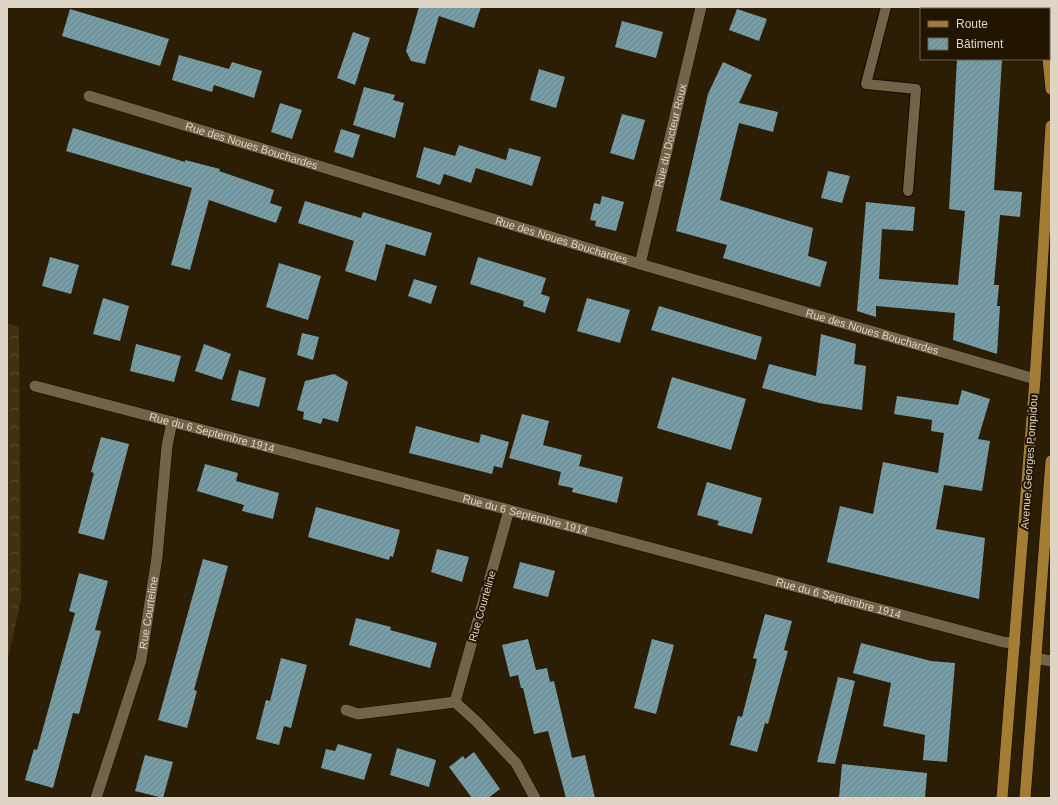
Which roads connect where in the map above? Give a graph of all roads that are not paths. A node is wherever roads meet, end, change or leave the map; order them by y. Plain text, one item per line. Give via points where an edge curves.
1 (701, 7) edge
2 (886, 7) edge
3 (1013, 7) edge
4 (1017, 8) edge
5 (1048, 60) edge
6 (1051, 89) edge
7 (89, 96) dead end
8 (1051, 126) edge
9 (908, 191) dead end
10 (640, 264) junction
11 (1035, 379) junction
12 (35, 386) dead end
13 (172, 422) junction
14 (1051, 461) edge
15 (509, 510) junction
16 (1015, 643) junction
17 (1035, 658) junction
18 (1051, 661) edge
19 (455, 702) junction
20 (346, 710) dead end
21 (96, 798) edge
22 (535, 798) edge
23 (1002, 798) edge
24 (1025, 798) edge

1 - 10 street, Rue du Docteur Roux
2 - 9 lane via 866,84 916,89
3 - 4 main road
5 - 6 main road
7 - 10 street, Rue des Noues Bouchardes
8 - 11 main road, Avenue Georges Pompidou
10 - 11 street, Rue des Noues Bouchardes
11 - 16 main road, Avenue Georges Pompidou
12 - 13 street, Rue du 6 Septembre 1914
13 - 15 street, Rue du 6 Septembre 1914
13 - 21 street, Rue Courteline via 167,446 157,558 141,660
14 - 17 main road, Avenue Georges Pompidou
15 - 16 street, Rue du 6 Septembre 1914 via 1003,642
15 - 19 street, Rue Courteline
16 - 23 main road, Avenue Georges Pompidou
17 - 18 street
17 - 24 main road, Avenue Georges Pompidou
19 - 20 street via 358,714
19 - 22 street via 516,763

